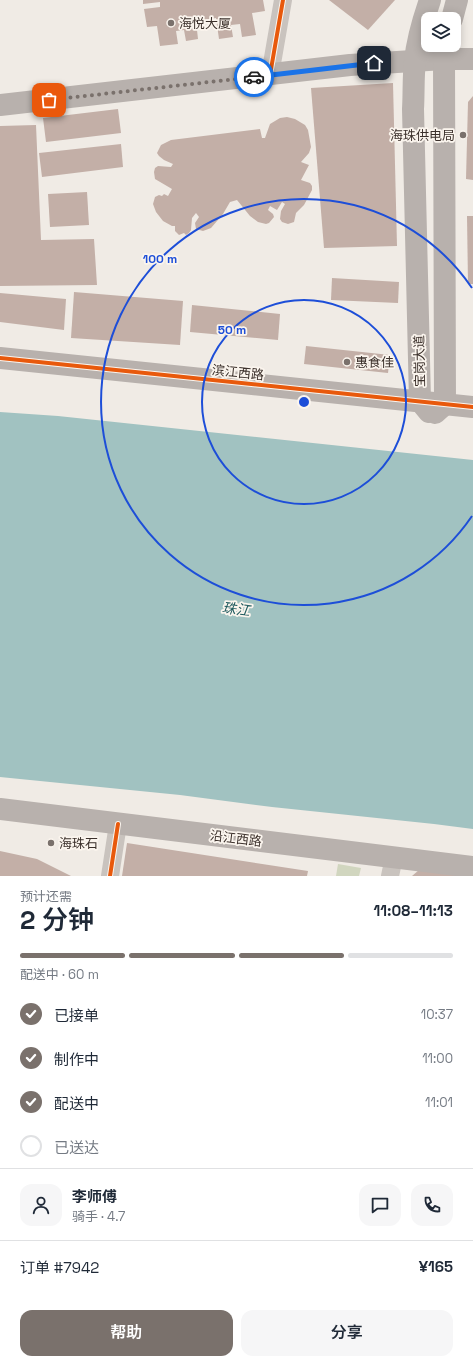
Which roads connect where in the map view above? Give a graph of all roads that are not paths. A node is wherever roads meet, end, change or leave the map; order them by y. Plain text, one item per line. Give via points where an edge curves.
1 (283, 0) edge
2 (430, 0) edge
3 (457, 0) edge
4 (454, 12) edge
5 (445, 52) edge
6 (473, 59) edge
7 (415, 61) junction
8 (270, 75) junction
9 (0, 105) edge
10 (0, 358) edge
11 (0, 371) edge
12 (433, 407) junction
13 (473, 407) edge
14 (473, 420) edge
15 (0, 809) edge
16 (118, 824) junction
17 (392, 867) edge
18 (473, 867) edge
19 (110, 876) edge

1 - 8 street
2 - 7 main road, 宝岗大道 via 422,24
3 - 4 main road
5 - 6 main road
5 - 7 main road
5 - 12 main road, 宝岗大道
7 - 8 main road via 350,65
7 - 12 main road, 宝岗大道 via 413,109
8 - 9 main road
10 - 12 main road, 滨江西路
11 - 12 main road, 滨江西路
12 - 13 main road, 滨江西路
12 - 14 main road, 滨江西路
15 - 16 main road, 沿江西路
16 - 17 main road, 沿江西路
16 - 19 street
17 - 18 main road, 沿江西路

